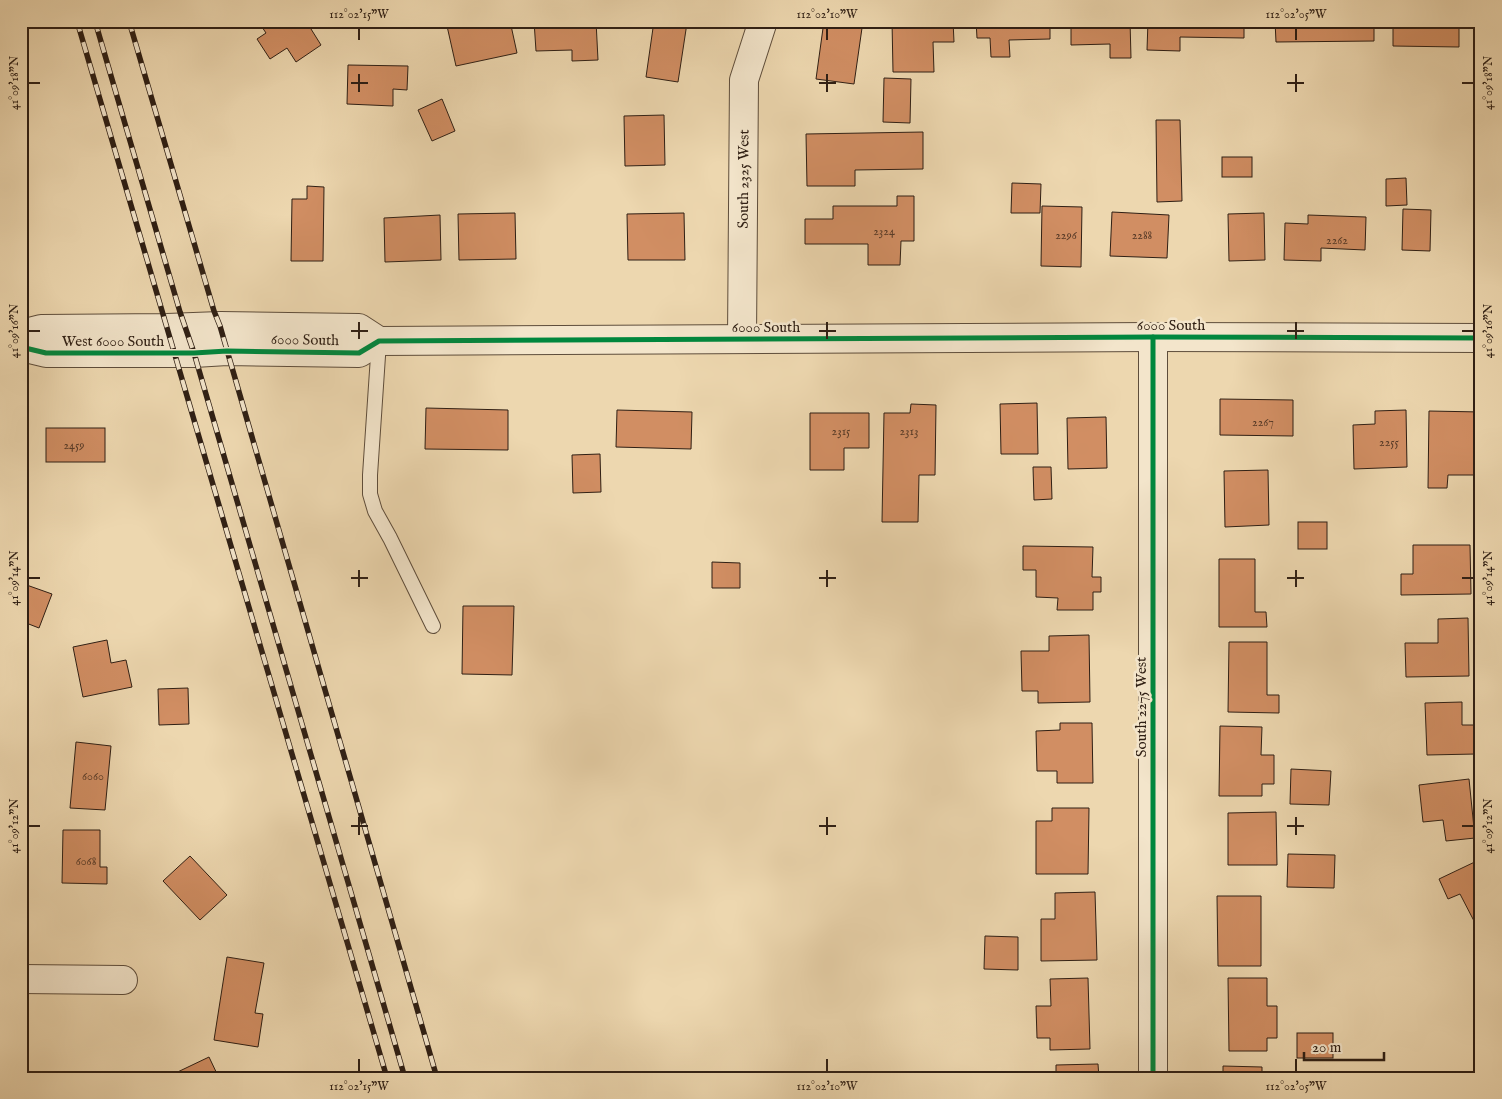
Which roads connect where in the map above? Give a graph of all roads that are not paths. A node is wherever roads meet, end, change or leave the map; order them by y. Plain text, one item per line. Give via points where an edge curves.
1 (763, 21) edge
2 (21, 334) edge
3 (1153, 337) junction
4 (1481, 338) edge
5 (742, 339) junction
6 (171, 341) junction
7 (378, 341) junction
8 (21, 347) edge
9 (433, 626) dead end
10 (21, 979) edge
11 (123, 980) dead end
12 (1153, 1078) edge

1 - 5 street, South 2325 West via 744,80
2 - 6 street, West 6000 South via 40,329
3 - 4 street, 6000 South
3 - 5 street, 6000 South
3 - 12 street, South 2275 West
5 - 7 street, 6000 South
6 - 7 street, 6000 South via 220,326 359,328
6 - 8 street, West 6000 South via 46,353
7 - 9 lane via 370,494 375,511
10 - 11 street

